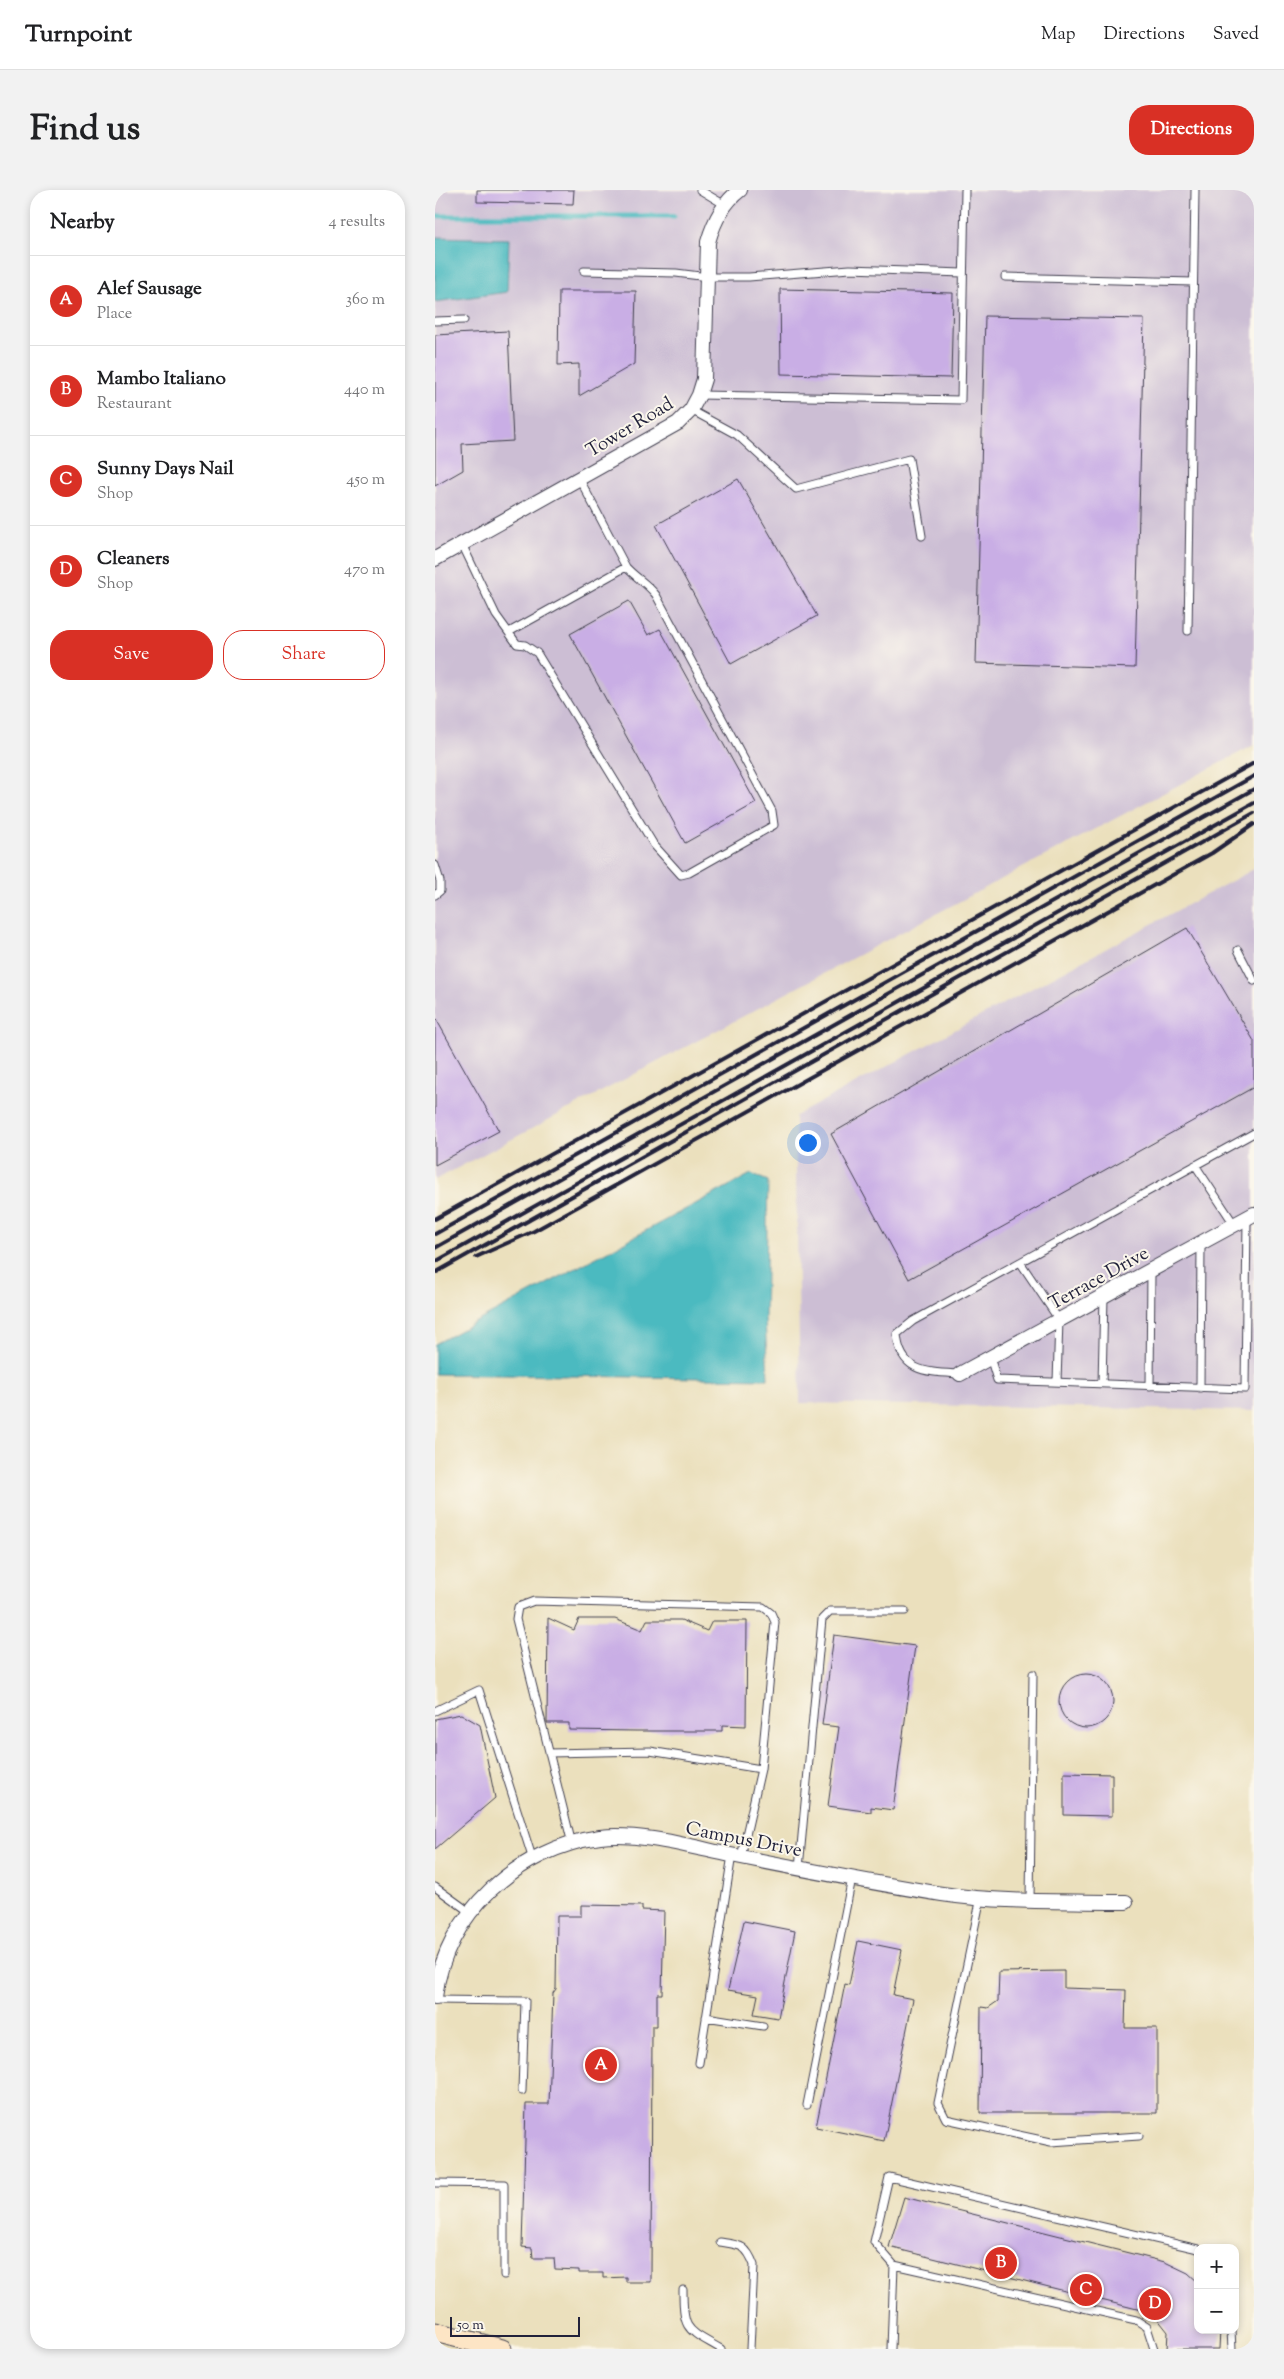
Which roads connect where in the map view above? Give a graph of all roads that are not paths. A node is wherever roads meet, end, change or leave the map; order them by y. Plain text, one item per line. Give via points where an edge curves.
1 (700, 190) edge
2 (740, 190) edge
3 (965, 190) edge
4 (1195, 190) edge
5 (725, 205) junction
6 (584, 271) dead end
7 (963, 273) junction
8 (708, 277) junction
9 (1005, 278) dead end
10 (1193, 282) junction
11 (435, 320) edge
12 (464, 320) dead end
13 (699, 395) junction
14 (691, 410) junction
15 (579, 478) junction
16 (922, 536) dead end
17 (462, 544) junction
18 (435, 559) edge
19 (626, 567) junction
20 (1187, 631) dead end
21 (509, 632) junction
22 (435, 865) edge
23 (435, 895) edge
24 (1238, 950) dead end
25 (1254, 981) edge
26 (1254, 1134) edge
27 (1195, 1165) junction
28 (1250, 1216) edge
29 (1234, 1224) junction
30 (1201, 1242) junction
31 (1020, 1262) junction
32 (1151, 1269) junction
33 (1104, 1295) junction
34 (1059, 1320) junction
35 (990, 1357) junction
36 (960, 1374) joint
37 (1057, 1382) junction
38 (1102, 1384) junction
39 (1150, 1386) junction
40 (1200, 1388) junction
41 (905, 1611) dead end
42 (1033, 1674) dead end
43 (435, 1711) edge
44 (549, 1753) junction
45 (761, 1769) junction
46 (572, 1844) junction
47 (737, 1856) junction
48 (533, 1860) junction
49 (799, 1868) junction
50 (852, 1878) junction
51 (435, 1887) edge
52 (981, 1897) junction
53 (1030, 1900) junction
54 (1126, 1902) dead end
55 (471, 1914) junction
56 (437, 1975) edge
57 (435, 1998) edge
58 (706, 2017) junction
59 (763, 2026) dead end
60 (699, 2063) dead end
61 (522, 2091) dead end
62 (807, 2105) dead end
63 (1139, 2136) dead end
64 (435, 2183) edge
65 (720, 2242) dead end
66 (1194, 2248) edge
67 (894, 2266) junction
68 (504, 2275) dead end
69 (683, 2290) dead end
70 (435, 2332) edge
71 (1231, 2334) edge
72 (502, 2349) edge
73 (721, 2349) edge
74 (751, 2349) edge
75 (891, 2349) edge
76 (1154, 2349) edge
77 (1232, 2349) edge

1 - 5 lane
2 - 5 street, Tower Road
3 - 7 lane
4 - 10 lane
5 - 8 street, Tower Road via 714,223 709,242
6 - 8 lane
7 - 8 lane via 850,269 749,278
7 - 13 lane via 961,400
8 - 13 street, Tower Road via 706,365
9 - 10 lane
10 - 20 lane
11 - 12 lane
13 - 14 street, Tower Road
14 - 15 street, Tower Road via 678,423
14 - 16 lane via 737,435 796,489 909,459
15 - 17 street, Tower Road
15 - 19 lane
17 - 18 street, Tower Road
17 - 21 lane via 496,615
19 - 21 lane
19 - 21 lane via 635,578 647,583 655,595 774,818 774,825 689,873 681,876 654,845 537,653 517,644
22 - 23 lane via 441,881 440,890
24 - 25 lane
26 - 27 lane
27 - 29 lane
27 - 31 lane
28 - 29 street, Terrace Drive
28 - 40 lane via 1245,1389
29 - 30 street, Terrace Drive
30 - 32 street, Terrace Drive
30 - 40 lane
31 - 34 lane
31 - 36 lane via 913,1321 897,1334 898,1348 906,1362 939,1373
32 - 33 street, Terrace Drive
32 - 39 lane
33 - 34 street, Terrace Drive
33 - 38 lane
34 - 35 street, Terrace Drive
34 - 37 lane
35 - 36 street, Terrace Drive
35 - 37 lane via 997,1380
37 - 38 lane
38 - 39 lane
39 - 40 lane
41 - 49 lane via 830,1611 822,1619
42 - 53 lane
43 - 48 lane via 479,1690
44 - 45 lane via 650,1751
44 - 45 lane via 516,1619 518,1607 534,1601 763,1607 775,1622
44 - 46 lane
45 - 47 lane
46 - 47 street, Campus Drive via 600,1837 618,1837 661,1841
46 - 48 street, Campus Drive
47 - 49 street, Campus Drive
47 - 58 lane
48 - 55 street, Campus Drive via 516,1868 493,1887
49 - 50 street, Campus Drive
50 - 52 street, Campus Drive
50 - 62 lane
51 - 55 lane
52 - 53 street, Campus Drive
52 - 63 lane via 938,2103 946,2120 1051,2142
53 - 54 street, Campus Drive
55 - 56 street, Campus Drive via 457,1933
56 - 57 street, Campus Drive
57 - 61 lane via 525,2001
58 - 59 lane
58 - 60 lane
64 - 68 lane via 504,2184
65 - 74 lane via 742,2246 754,2266
66 - 67 lane via 889,2177 874,2242
67 - 75 lane
67 - 76 lane via 1136,2320 1147,2327
69 - 73 lane via 683,2315 689,2330
70 - 72 main road
71 - 77 lane

